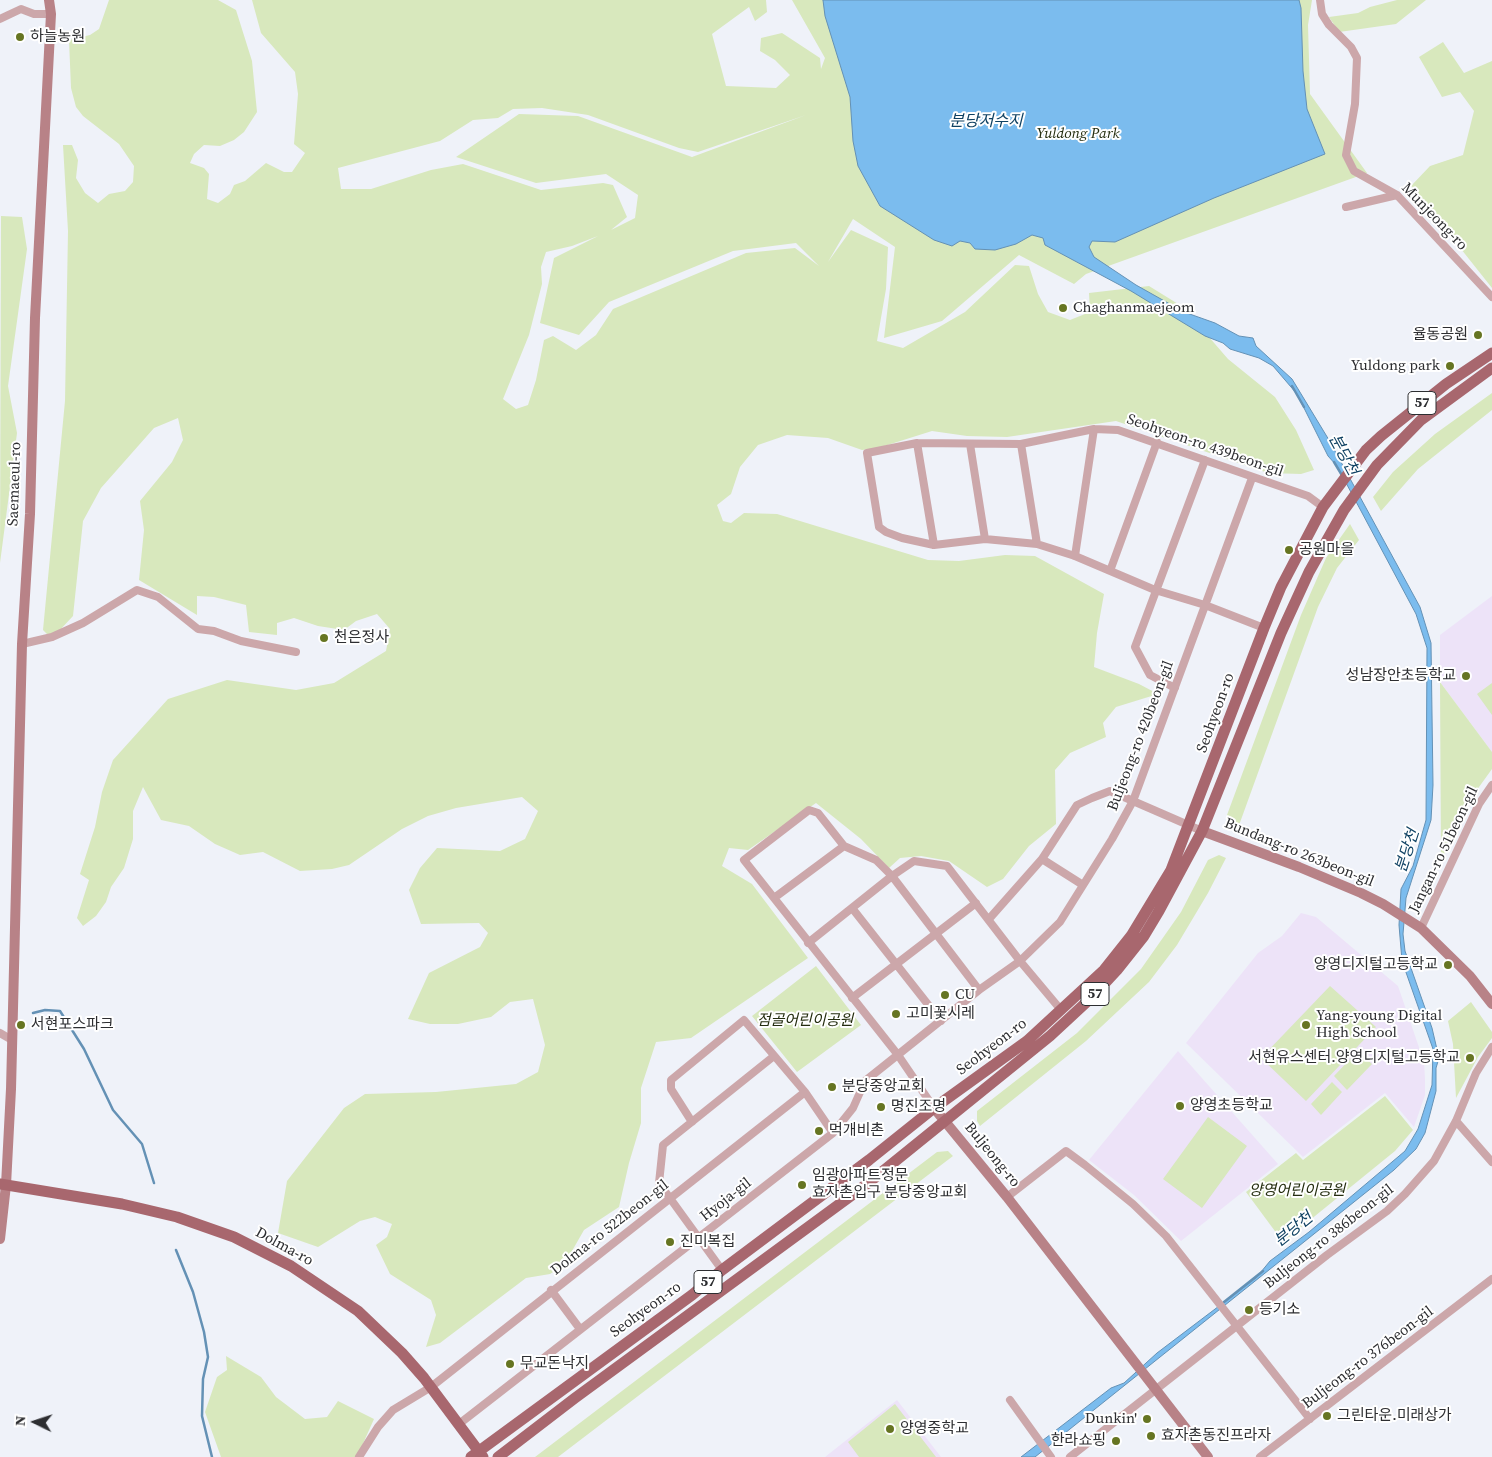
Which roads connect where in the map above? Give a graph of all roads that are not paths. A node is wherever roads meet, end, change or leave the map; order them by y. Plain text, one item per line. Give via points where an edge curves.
1 (49, 0) edge
2 (1320, 0) edge
3 (51, 14) junction
4 (0, 19) edge
5 (1397, 195) junction
6 (1346, 207) dead end
7 (1492, 297) edge
8 (1492, 353) edge
9 (1492, 368) edge
10 (1094, 429) junction
11 (1157, 442) junction
12 (917, 443) junction
13 (970, 444) junction
14 (1021, 444) junction
15 (1205, 460) junction
16 (1252, 478) junction
17 (1326, 502) junction
18 (985, 539) junction
19 (1037, 544) junction
20 (934, 545) junction
21 (1075, 556) junction
22 (1110, 571) junction
23 (1156, 590) junction
24 (1205, 605) junction
25 (1264, 628) junction
26 (22, 644) junction
27 (296, 652) dead end
28 (1175, 688) junction
29 (1492, 785) edge
30 (1133, 801) junction
31 (1189, 825) junction
32 (1202, 831) junction
33 (844, 846) junction
34 (1042, 859) junction
35 (892, 876) junction
36 (1083, 885) junction
37 (774, 898) junction
38 (976, 903) junction
39 (852, 908) junction
40 (989, 919) junction
41 (1417, 926) junction
42 (935, 934) junction
43 (808, 942) junction
44 (1020, 961) junction
45 (897, 964) junction
46 (979, 990) junction
47 (852, 998) junction
48 (1492, 1004) edge
49 (1061, 1010) junction
50 (942, 1021) junction
51 (0, 1033) edge
52 (12, 1040) junction
53 (1492, 1047) edge
54 (898, 1055) junction
55 (774, 1056) junction
56 (805, 1092) junction
57 (934, 1108) junction
58 (946, 1121) junction
59 (692, 1122) junction
60 (1456, 1122) junction
61 (833, 1132) junction
62 (1492, 1162) edge
63 (3, 1185) edge
64 (1007, 1197) junction
65 (671, 1199) junction
66 (700, 1237) junction
67 (0, 1239) edge
68 (722, 1270) junction
69 (1492, 1279) edge
70 (552, 1290) junction
71 (1235, 1324) junction
72 (580, 1329) junction
73 (1154, 1385) junction
74 (431, 1386) junction
75 (1010, 1400) dead end
76 (1310, 1419) junction
77 (459, 1424) junction
78 (1080, 1450) junction
79 (477, 1455) edge
80 (359, 1457) edge
81 (498, 1457) edge
82 (1051, 1457) edge
83 (1070, 1457) edge
84 (1086, 1457) edge
85 (1208, 1457) edge
86 (1260, 1457) edge

1 - 3 street, Saemaeul-ro
2 - 5 street, Munjeong-ro via 1322,14 1329,25 1351,47 1357,58 1356,95 1346,155 1354,171
3 - 4 street via 34,14 20,9
3 - 26 street, Saemaeul-ro via 34,318 30,514
5 - 6 street
5 - 7 street, Munjeong-ro
8 - 17 main road, 57 via 1381,436
9 - 32 main road, Seohyeon-ro / 57 via 1421,420 1392,448 1344,510 1308,572 1281,633
10 - 11 street, Seohyeon-ro 439beon-gil via 1118,430
10 - 14 street, Seohyeon-ro 439beon-gil
10 - 21 street
11 - 15 street, Seohyeon-ro 439beon-gil
11 - 22 street
12 - 13 street, Seohyeon-ro 439beon-gil
12 - 20 street
12 - 20 street, Seohyeon-ro 439beon-gil via 867,452 879,527 902,538
13 - 14 street, Seohyeon-ro 439beon-gil
13 - 18 street
14 - 19 street
15 - 16 street, Seohyeon-ro 439beon-gil
15 - 23 street
16 - 17 street, Seohyeon-ro 439beon-gil
16 - 24 street, Buljeong-ro 420beon-gil
17 - 25 main road, Seohyeon-ro / 57 via 1281,587
18 - 19 street
18 - 20 street
19 - 21 street
21 - 22 street
22 - 23 street
23 - 24 street
23 - 28 street via 1135,647 1150,675
24 - 25 street
24 - 28 street, Buljeong-ro 420beon-gil
25 - 31 main road, Seohyeon-ro / 57
26 - 27 street via 52,637 83,623 137,590 158,597 198,629
26 - 52 street, Saemaeul-ro
28 - 30 street, Buljeong-ro 420beon-gil
29 - 41 street, Jangan-ro 51beon-gil via 1479,804
30 - 31 street
30 - 34 street via 1110,791 1077,806
30 - 36 street, Buljeong-ro 420beon-gil
31 - 32 street
31 - 49 main road, Seohyeon-ro / 57 via 1171,870 1131,936 1104,970
32 - 41 street, Bundang-ro 263beon-gil via 1361,893
32 - 58 main road, Seohyeon-ro / 57 via 1144,936 1117,970 1050,1036
33 - 35 street via 876,860
33 - 37 street
33 - 37 street, Buljeong-ro via 818,813 809,810 744,860
34 - 36 street
34 - 40 street
35 - 38 street via 914,861 947,866
35 - 39 street
35 - 42 street
36 - 44 street, Buljeong-ro 420beon-gil via 1060,922
37 - 43 street, Buljeong-ro
38 - 40 street
38 - 42 street
39 - 43 street
39 - 45 street
40 - 44 street
41 - 48 street via 1470,976
42 - 45 street
42 - 46 street
43 - 47 street, Buljeong-ro
44 - 46 street, Buljeong-ro 420beon-gil
44 - 49 street
45 - 47 street
45 - 50 street
46 - 50 street, Buljeong-ro 420beon-gil
47 - 54 street, Buljeong-ro
49 - 57 main road, Seohyeon-ro / 57 via 1027,1041
50 - 54 street, Buljeong-ro 420beon-gil
51 - 52 street
52 - 63 street, Saemaeul-ro
53 - 60 street, Buljeong-ro 386beon-gil via 1476,1073
54 - 57 street, Buljeong-ro
54 - 61 street, Hyoja-gil via 865,1081 853,1108
55 - 56 street
55 - 59 street
55 - 59 street via 744,1020 671,1080 671,1089
56 - 61 street
56 - 65 street, Dolma-ro 522beon-gil
57 - 58 street, Buljeong-ro
57 - 68 main road, Seohyeon-ro / 57
58 - 64 street, Buljeong-ro
58 - 81 main road, Seohyeon-ro / 57 via 867,1184
59 - 65 street via 664,1145 659,1183
60 - 62 street
60 - 71 street, Buljeong-ro 386beon-gil via 1434,1161 1387,1211
61 - 66 street, Hyoja-gil
63 - 67 street, Saemaeul-ro
63 - 74 main road, Dolma-ro via 157,1212 195,1222 260,1249 310,1277 358,1311
64 - 71 street via 1066,1151 1145,1215 1175,1246
64 - 73 street, Buljeong-ro
65 - 66 street
65 - 70 street, Dolma-ro 522beon-gil
66 - 68 street
66 - 72 street, Hyoja-gil
68 - 79 main road, Seohyeon-ro / 57
69 - 76 street, Buljeong-ro 376beon-gil
70 - 72 street
70 - 74 street, Dolma-ro 522beon-gil
71 - 73 street, Buljeong-ro 386beon-gil
71 - 76 street
72 - 77 street, Hyoja-gil
73 - 78 street, Buljeong-ro 386beon-gil
73 - 85 street
74 - 77 main road, Dolma-ro
74 - 80 street, Dolma-ro 522beon-gil via 393,1410
75 - 82 street
76 - 86 street, Buljeong-ro 376beon-gil
77 - 79 main road, Dolma-ro
78 - 83 street, Buljeong-ro 386beon-gil
78 - 84 street

